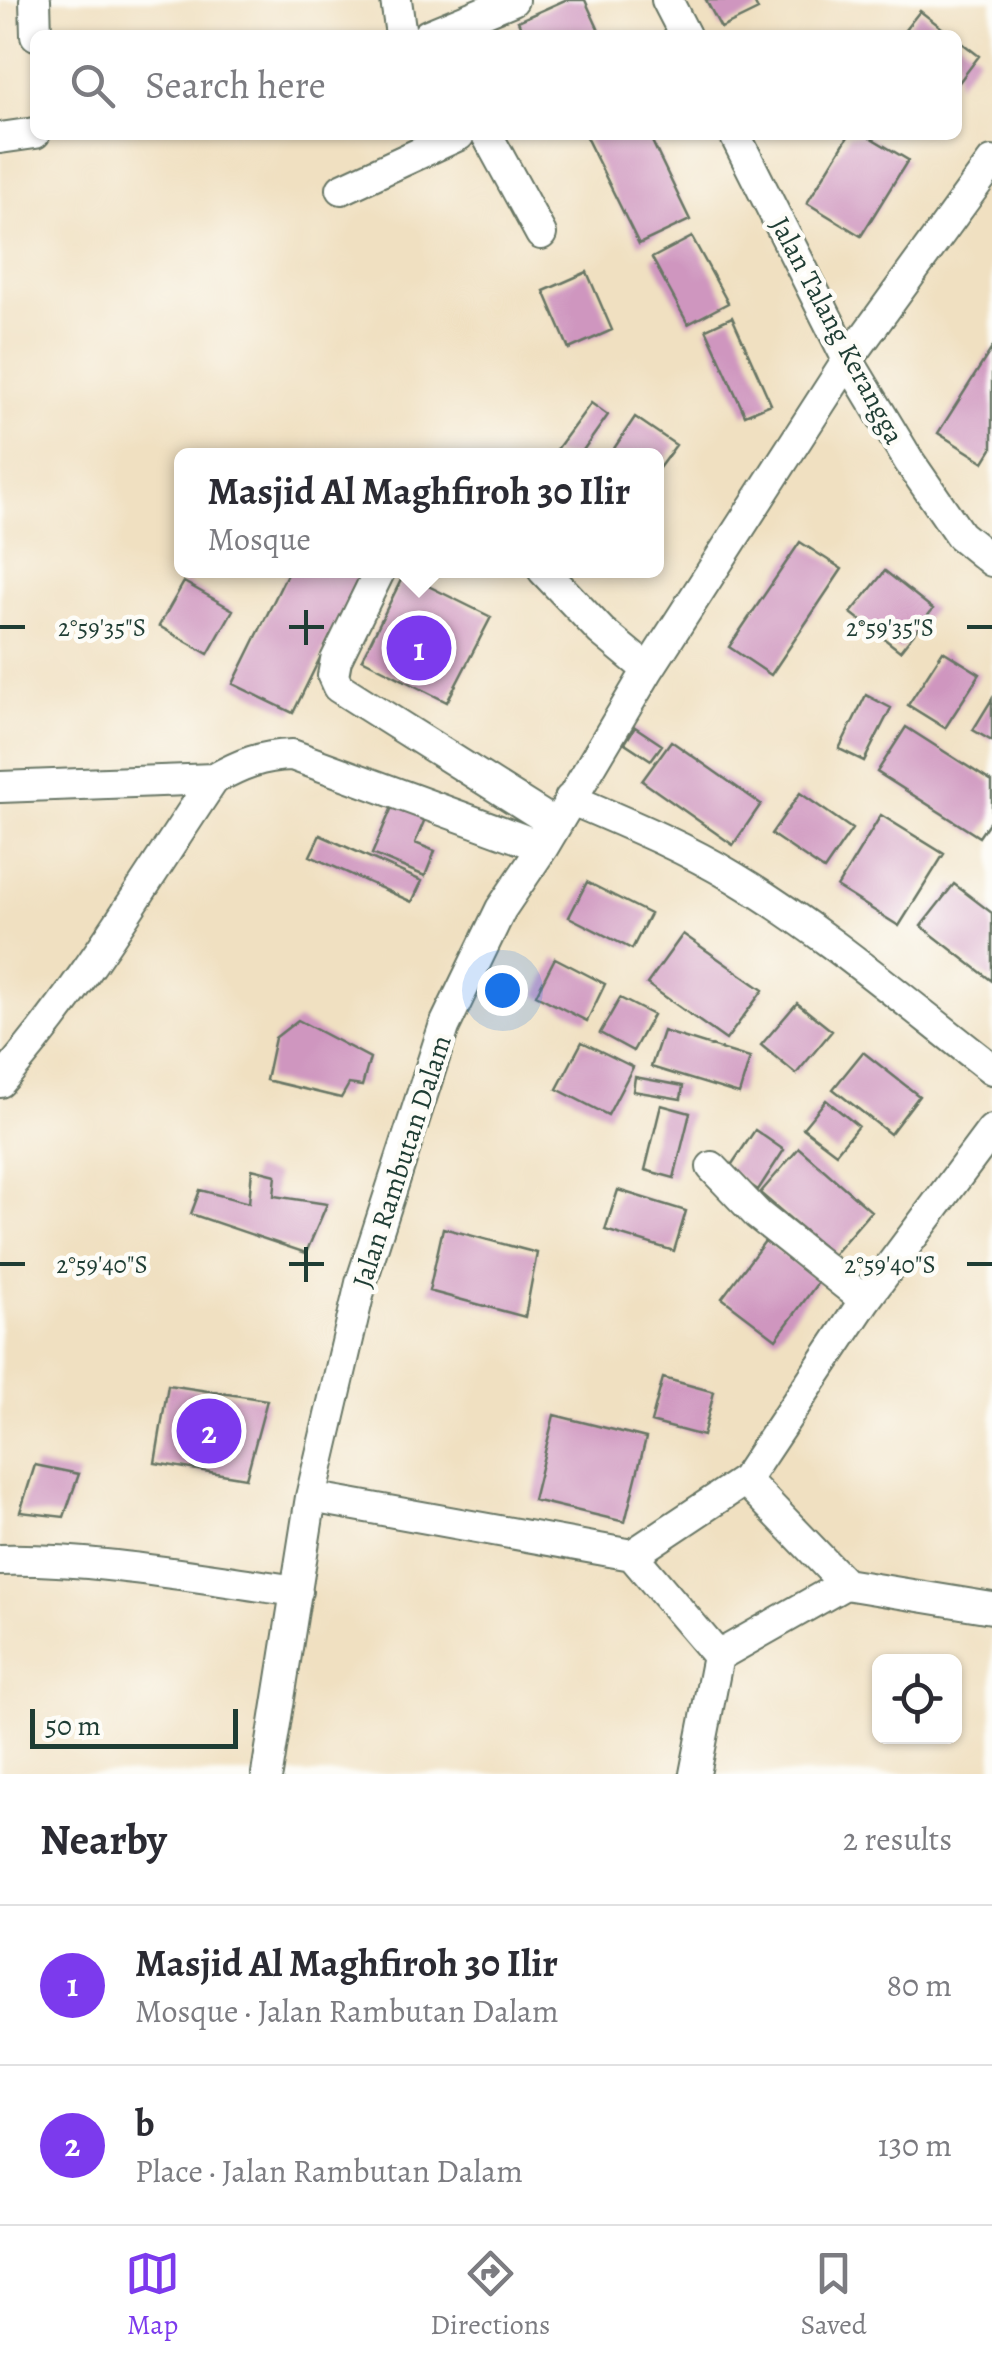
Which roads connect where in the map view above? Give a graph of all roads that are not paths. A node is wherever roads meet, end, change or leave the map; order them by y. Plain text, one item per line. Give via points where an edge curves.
1 (36, 0) edge
2 (396, 0) edge
3 (512, 0) edge
4 (667, 0) edge
5 (36, 30) edge
6 (400, 30) edge
7 (441, 30) edge
8 (682, 30) edge
9 (30, 134) edge
10 (0, 138) edge
11 (449, 140) edge
12 (491, 140) edge
13 (738, 140) edge
14 (992, 162) edge
15 (342, 189) dead end
16 (541, 234) dead end
17 (848, 360) junction
18 (992, 561) edge
19 (376, 578) edge
20 (551, 578) edge
21 (648, 670) junction
22 (214, 779) junction
23 (0, 786) edge
24 (556, 823) junction
25 (992, 1069) edge
26 (0, 1082) edge
27 (992, 1130) edge
28 (712, 1167) dead end
29 (864, 1300) junction
30 (745, 1480) junction
31 (311, 1497) junction
32 (632, 1555) junction
33 (0, 1560) edge
34 (845, 1584) junction
35 (298, 1590) junction
36 (992, 1608) edge
37 (718, 1656) junction
38 (268, 1774) edge
39 (695, 1774) edge

1 - 5 street
2 - 6 street
3 - 7 street
4 - 8 street
9 - 10 street
11 - 15 street
12 - 16 street
13 - 17 street, Jalan Talang Kerangga
14 - 17 street, Jalan Rambutan Dalam
17 - 18 street, Jalan Talang Kerangga via 960,535
17 - 21 street, Jalan Rambutan Dalam
19 - 24 street via 336,660 338,688
20 - 21 street
21 - 24 street, Jalan Rambutan Dalam
22 - 23 street
22 - 24 street via 266,756 292,755
22 - 26 street via 87,972
24 - 25 street via 666,840 736,879
24 - 31 street, Jalan Rambutan Dalam via 501,910 444,1027 361,1283
27 - 29 street
28 - 29 street via 758,1216
29 - 30 street
30 - 32 street
30 - 34 street
31 - 32 street
31 - 35 street, Jalan Rambutan Dalam
32 - 37 street
33 - 35 street
34 - 36 street
34 - 37 street
35 - 38 street, Jalan Rambutan Dalam
37 - 39 street

